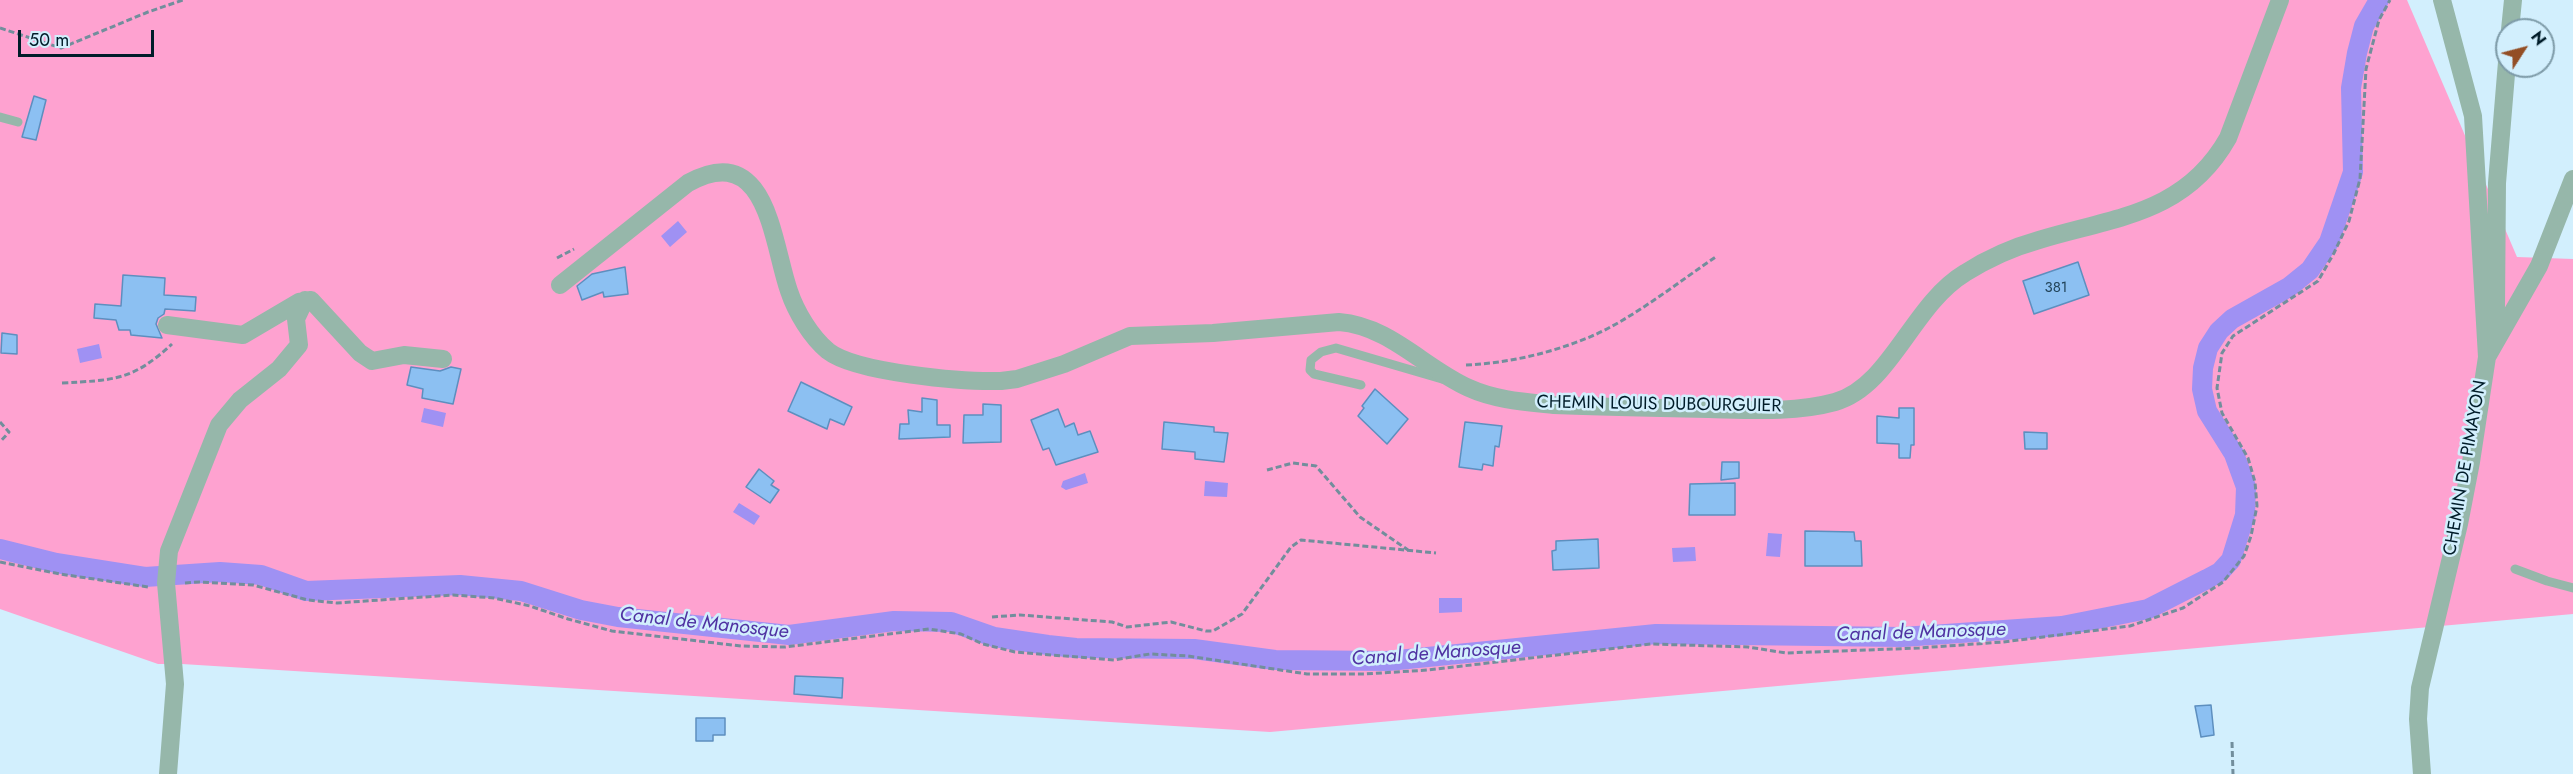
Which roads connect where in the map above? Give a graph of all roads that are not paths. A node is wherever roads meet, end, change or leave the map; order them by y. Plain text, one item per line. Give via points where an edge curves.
1 (2280, 0) edge
2 (2442, 0) edge
3 (2513, 0) edge
4 (2511, 18) edge
5 (2506, 78) edge
6 (0, 117) edge
7 (18, 122) dead end
8 (2573, 179) edge
9 (560, 285) dead end
10 (304, 300) junction
11 (166, 325) dead end
12 (2487, 357) junction
13 (443, 359) dead end
14 (1459, 383) junction
15 (1361, 385) dead end
16 (2515, 569) dead end
17 (2573, 588) edge
18 (168, 774) edge
19 (2422, 774) edge

1 - 14 street, CHEMIN LOUIS DUBOURGUIER via 2228,138 2204,171 2159,205 2031,242 1965,273 1949,284 1918,318 1879,373 1851,396 1784,409 1554,405 1484,393
2 - 12 street via 2476,141
3 - 4 street
5 - 12 street via 2497,183 2496,306
6 - 7 lane
8 - 12 street, CHEMIN DE PIMAYON via 2539,266
9 - 14 street, CHEMIN LOUIS DUBOURGUIER via 688,183 726,172 748,183 760,199 774,231 789,294 807,327 829,352 854,365 1001,381 1056,366 1130,336 1340,321 1371,328
10 - 11 street via 243,335
10 - 13 street via 316,303 360,353 372,361 404,355
10 - 18 street via 297,316 300,340 295,351 219,424 166,563 175,684
12 - 19 street, CHEMIN DE PIMAYON via 2467,483 2420,688
14 - 15 lane via 1344,350 1328,349 1311,360 1310,370 1314,374
16 - 17 lane

